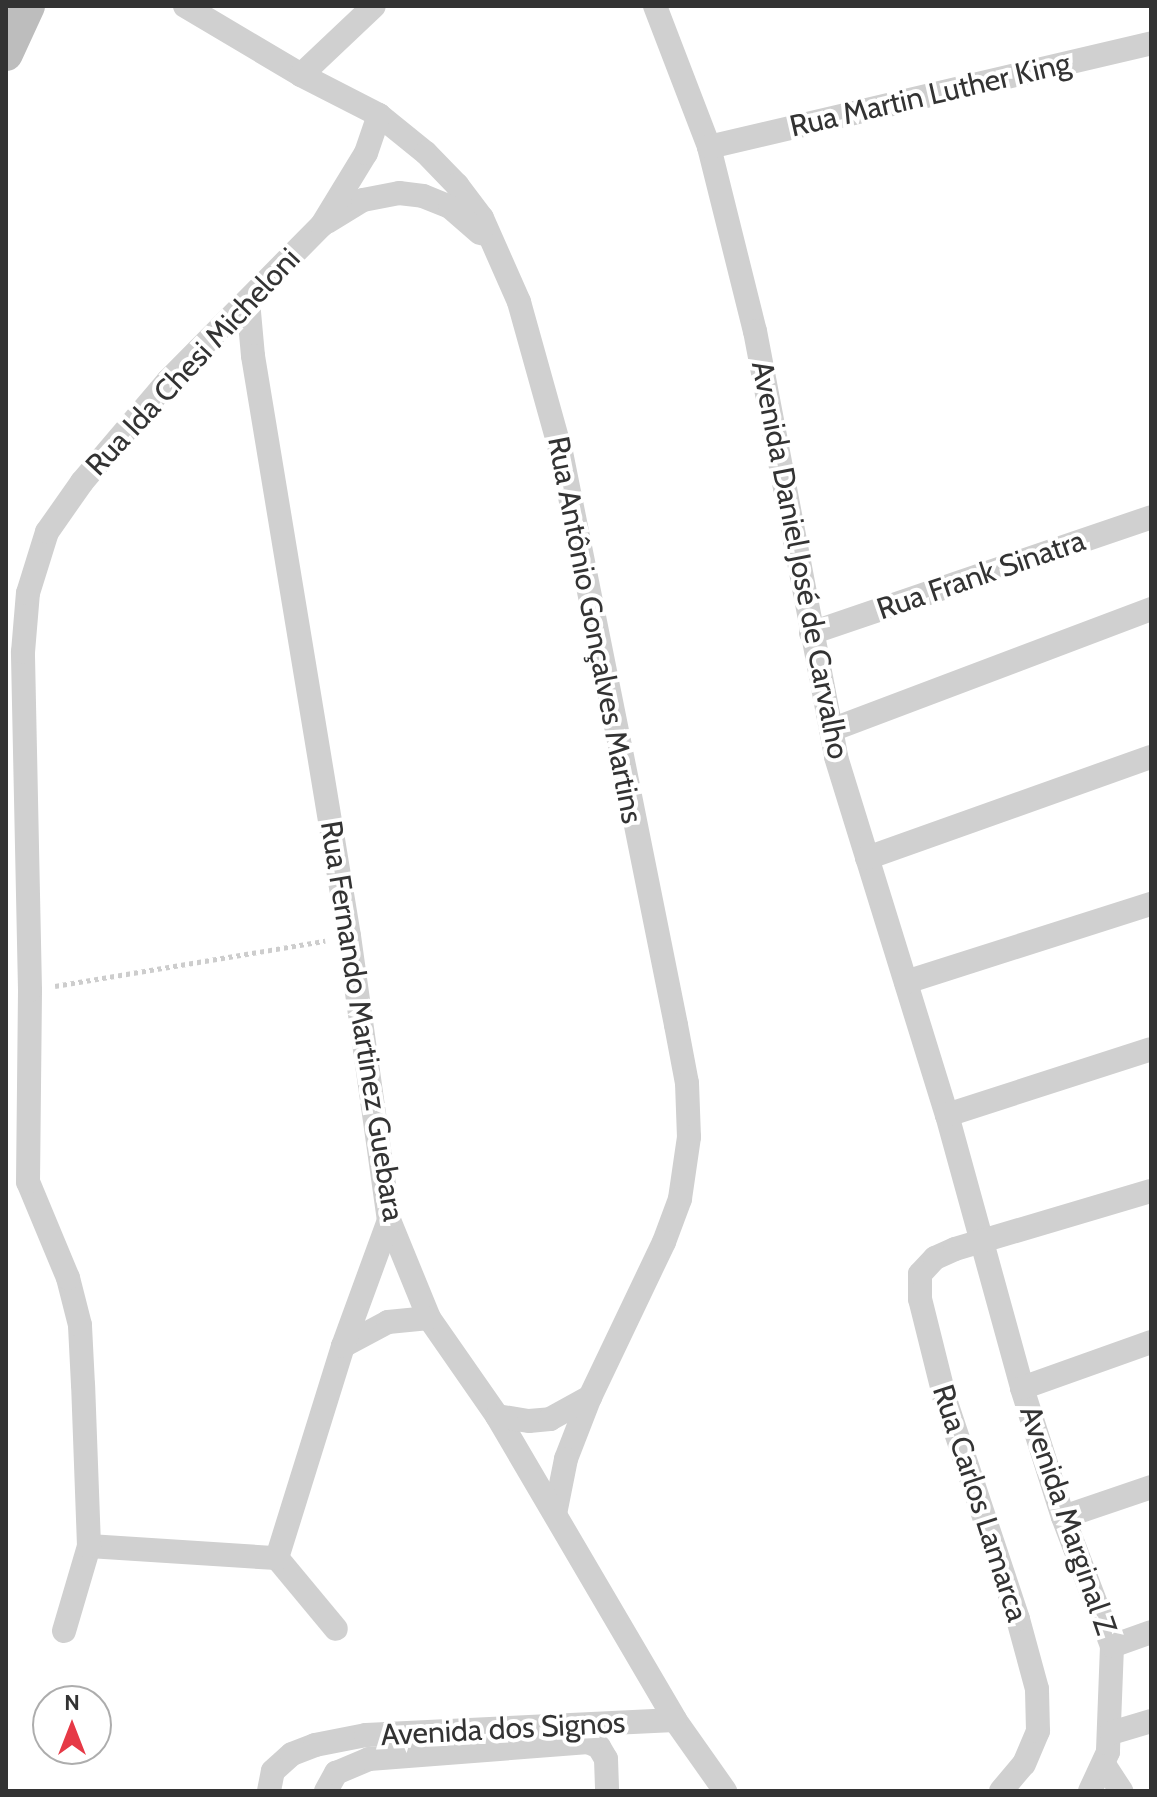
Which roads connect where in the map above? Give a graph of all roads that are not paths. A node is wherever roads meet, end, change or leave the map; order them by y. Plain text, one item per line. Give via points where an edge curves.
1 (28, 6) edge
2 (185, 6) edge
3 (374, 6) edge
4 (655, 6) edge
5 (1151, 43) edge
6 (6, 54) edge
7 (301, 75) junction
8 (379, 115) junction
9 (709, 147) junction
10 (322, 225) junction
11 (497, 248) junction
12 (248, 301) junction
13 (1151, 517) edge
14 (1151, 609) edge
15 (811, 633) junction
16 (831, 730) junction
17 (1151, 757) edge
18 (867, 858) junction
19 (1151, 904) edge
20 (906, 982) junction
21 (1151, 1049) edge
22 (947, 1115) junction
23 (17, 1183) edge
24 (1151, 1191) edge
25 (389, 1220) junction
26 (981, 1242) junction
27 (429, 1318) junction
28 (1151, 1342) edge
29 (343, 1346) junction
30 (1022, 1388) junction
31 (590, 1397) junction
32 (497, 1416) junction
33 (1151, 1487) edge
34 (555, 1514) junction
35 (1063, 1517) junction
36 (89, 1546) junction
37 (277, 1558) junction
38 (336, 1629) dead end
39 (64, 1631) dead end
40 (1151, 1632) edge
41 (1112, 1646) junction
42 (675, 1720) junction
43 (1151, 1721) edge
44 (1111, 1733) junction
45 (1105, 1766) junction
46 (269, 1791) edge
47 (326, 1791) edge
48 (607, 1791) edge
49 (725, 1791) edge
50 (1001, 1791) edge
51 (1090, 1791) edge
52 (1121, 1791) edge

1 - 6 main road
2 - 7 street, Rua Antônio Gonçalves Martins
3 - 7 street
4 - 9 street, Avenida Daniel José de Carvalho
5 - 9 street, Rua Martin Luther King
7 - 8 street, Rua Antônio Gonçalves Martins
8 - 10 street, Rua Ida Chesi Micheloni via 366,153
8 - 11 street, Rua Antônio Gonçalves Martins via 457,185
9 - 15 street, Avenida Daniel José de Carvalho via 755,331
10 - 11 street, Rua Ida Chesi Micheloni via 363,200 411,195 450,207
10 - 12 street, Rua Ida Chesi Micheloni
11 - 31 street, Rua Antônio Gonçalves Martins via 519,302 561,452 687,1083 689,1137 680,1199
12 - 23 street, Rua Ida Chesi Micheloni via 124,429 82,482 47,532 28,593 23,652 30,990
12 - 25 street, Rua Fernando Martinez Guebara
13 - 15 street, Rua Frank Sinatra
14 - 16 street
15 - 16 street, Avenida Daniel José de Carvalho
16 - 18 street, Avenida Daniel José de Carvalho
17 - 18 street
18 - 20 street, Avenida Daniel José de Carvalho
19 - 20 street
20 - 22 street, Avenida Daniel José de Carvalho
21 - 22 street
22 - 26 street
23 - 36 street, Rua Ida Chesi Micheloni via 68,1278 80,1325
24 - 26 street, Rua Carlos Lamarca
25 - 27 street, Rua Fernando Martinez Guebara
25 - 29 street
26 - 30 street
26 - 50 street, Rua Carlos Lamarca via 935,1258 920,1274 920,1299 945,1399 1037,1689 1038,1731 1024,1764
27 - 29 street via 388,1322
27 - 32 street, Rua Fernando Martinez Guebara
28 - 30 street
29 - 37 street
30 - 35 street, Avenida Marginal Z
31 - 32 street via 550,1419
31 - 34 street, Rua Antônio Gonçalves Martins via 566,1459
32 - 34 street, Rua Fernando Martinez Guebara
33 - 35 street
34 - 42 street, Rua Fernando Martinez Guebara
35 - 41 street, Avenida Marginal Z
36 - 37 street
36 - 39 street, Rua Ida Chesi Micheloni
37 - 38 street
40 - 41 street
41 - 44 street, Avenida Marginal Z
42 - 46 street, Avenida dos Signos via 366,1735 292,1754 273,1771
42 - 49 street
43 - 44 street
44 - 45 street, Avenida Marginal Z
45 - 51 street, Avenida Marginal Z
45 - 52 street
47 - 48 street via 336,1773 369,1759 588,1742 606,1759

